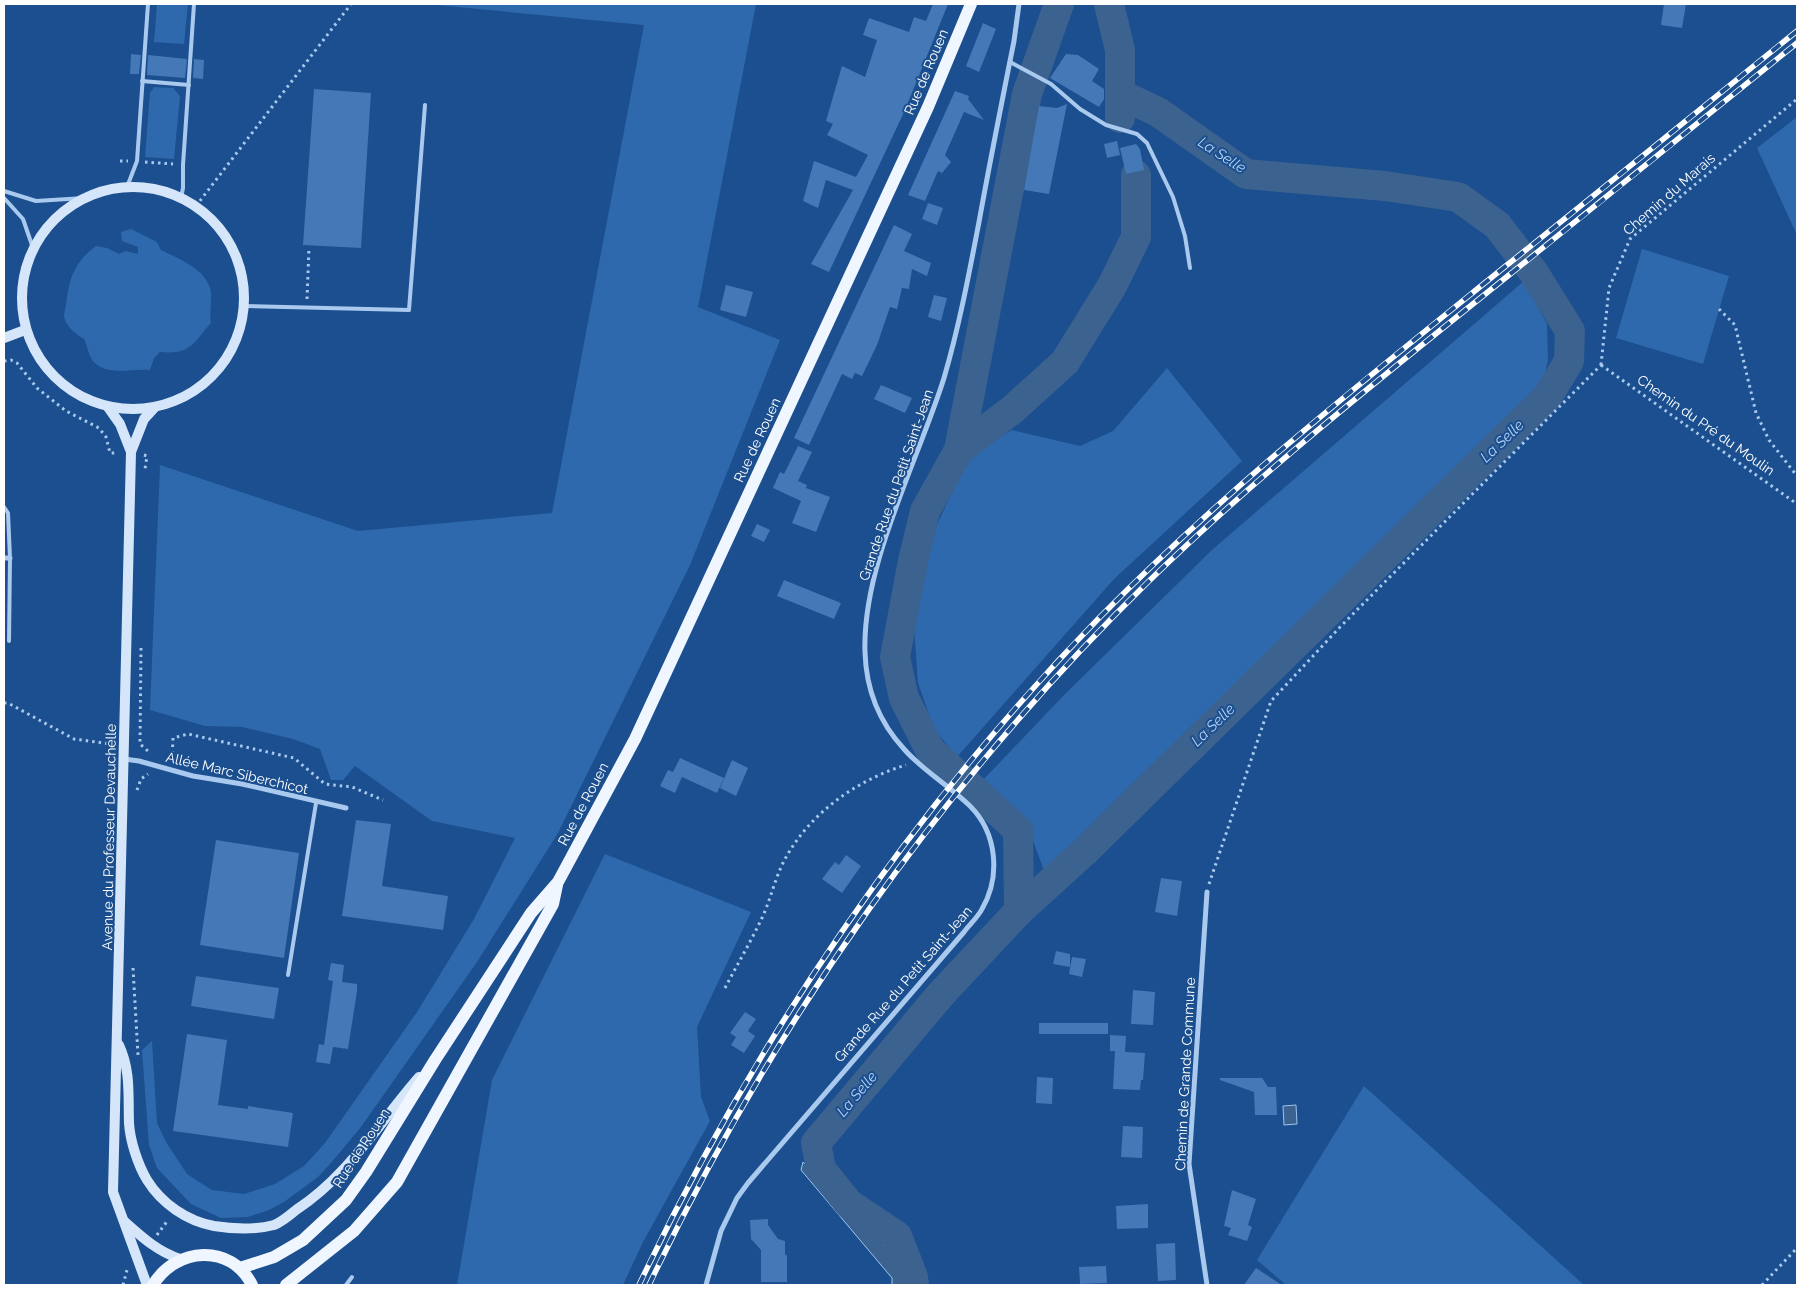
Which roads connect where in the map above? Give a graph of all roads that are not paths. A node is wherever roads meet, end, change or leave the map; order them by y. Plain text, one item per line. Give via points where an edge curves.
1 (148, 4) edge
2 (194, 4) edge
3 (971, 4) edge
4 (1019, 4) edge
5 (1010, 62) junction
6 (142, 81) junction
7 (189, 84) junction
8 (425, 105) dead end
9 (127, 187) junction
10 (4, 191) edge
11 (4, 198) edge
12 (84, 198) junction
13 (181, 198) junction
14 (33, 248) junction
15 (1190, 268) dead end
16 (244, 306) junction
17 (26, 330) junction
18 (4, 338) edge
19 (108, 407) junction
20 (155, 407) junction
21 (131, 452) junction
22 (4, 507) edge
23 (4, 558) edge
24 (10, 558) junction
25 (9, 641) dead end
26 (124, 759) junction
27 (316, 803) junction
28 (346, 808) dead end
29 (558, 882) junction
30 (1207, 892) road end
31 (288, 975) dead end
32 (118, 1042) junction
33 (435, 1060) junction
34 (124, 1221) junction
35 (180, 1259) junction
36 (240, 1268) junction
37 (352, 1277) dead end
38 (147, 1285) edge
39 (153, 1285) edge
40 (252, 1285) edge
41 (286, 1285) edge
42 (346, 1285) edge
43 (706, 1285) edge
44 (1207, 1285) edge

1 - 6 lane
2 - 7 lane
3 - 29 main road, Rue de Rouen via 928,107 639,730
4 - 5 street, Grande Rue du Petit Saint-Jean
5 - 15 lane via 1051,84 1080,109 1106,125 1137,134 1147,143 1173,197 1185,236
5 - 43 street, Grande Rue du Petit Saint-Jean via 951,351 876,570 867,616 866,669 872,696 890,732 916,762 971,807 985,827 992,846 994,880 982,910 742,1190 721,1231
6 - 7 lane
6 - 9 lane via 136,161
7 - 13 lane
8 - 16 lane via 408,310
9 - 12 street via 105,190
9 - 13 street via 146,187
10 - 12 lane via 36,201
11 - 14 lane via 22,219
12 - 14 street via 54,219
13 - 16 street via 196,206 227,235 242,277
14 - 17 street via 23,274
16 - 20 street via 238,334 218,369 197,390
17 - 18 street
17 - 19 street via 38,357 56,380 80,397
19 - 20 street
19 - 21 street via 120,424
20 - 21 street via 144,418
21 - 26 street, Avenue du Professeur Devauchelle
22 - 24 lane via 8,513
23 - 24 street
24 - 25 lane
26 - 27 street, Allée Marc Siberchicot
26 - 32 street, Avenue du Professeur Devauchelle
27 - 28 street, Allée Marc Siberchicot
27 - 31 lane
29 - 33 main road, Rue de Rouen via 532,913
29 - 41 main road, Rue de Rouen via 553,904 397,1182 354,1231
30 - 44 street, Chemin de Grande Commune via 1189,1164
32 - 33 street via 127,1061 129,1125 147,1180 162,1199 203,1224 245,1229 276,1224 315,1198 342,1172
32 - 34 street, Avenue du Professeur Devauchelle via 113,1192
33 - 36 main road, Rue de Rouen via 346,1200 303,1240 274,1257
34 - 35 street via 149,1244
34 - 38 street, Avenue du Professeur Devauchelle
35 - 36 main road via 205,1254
35 - 39 main road via 160,1274
36 - 40 main road
37 - 42 lane

